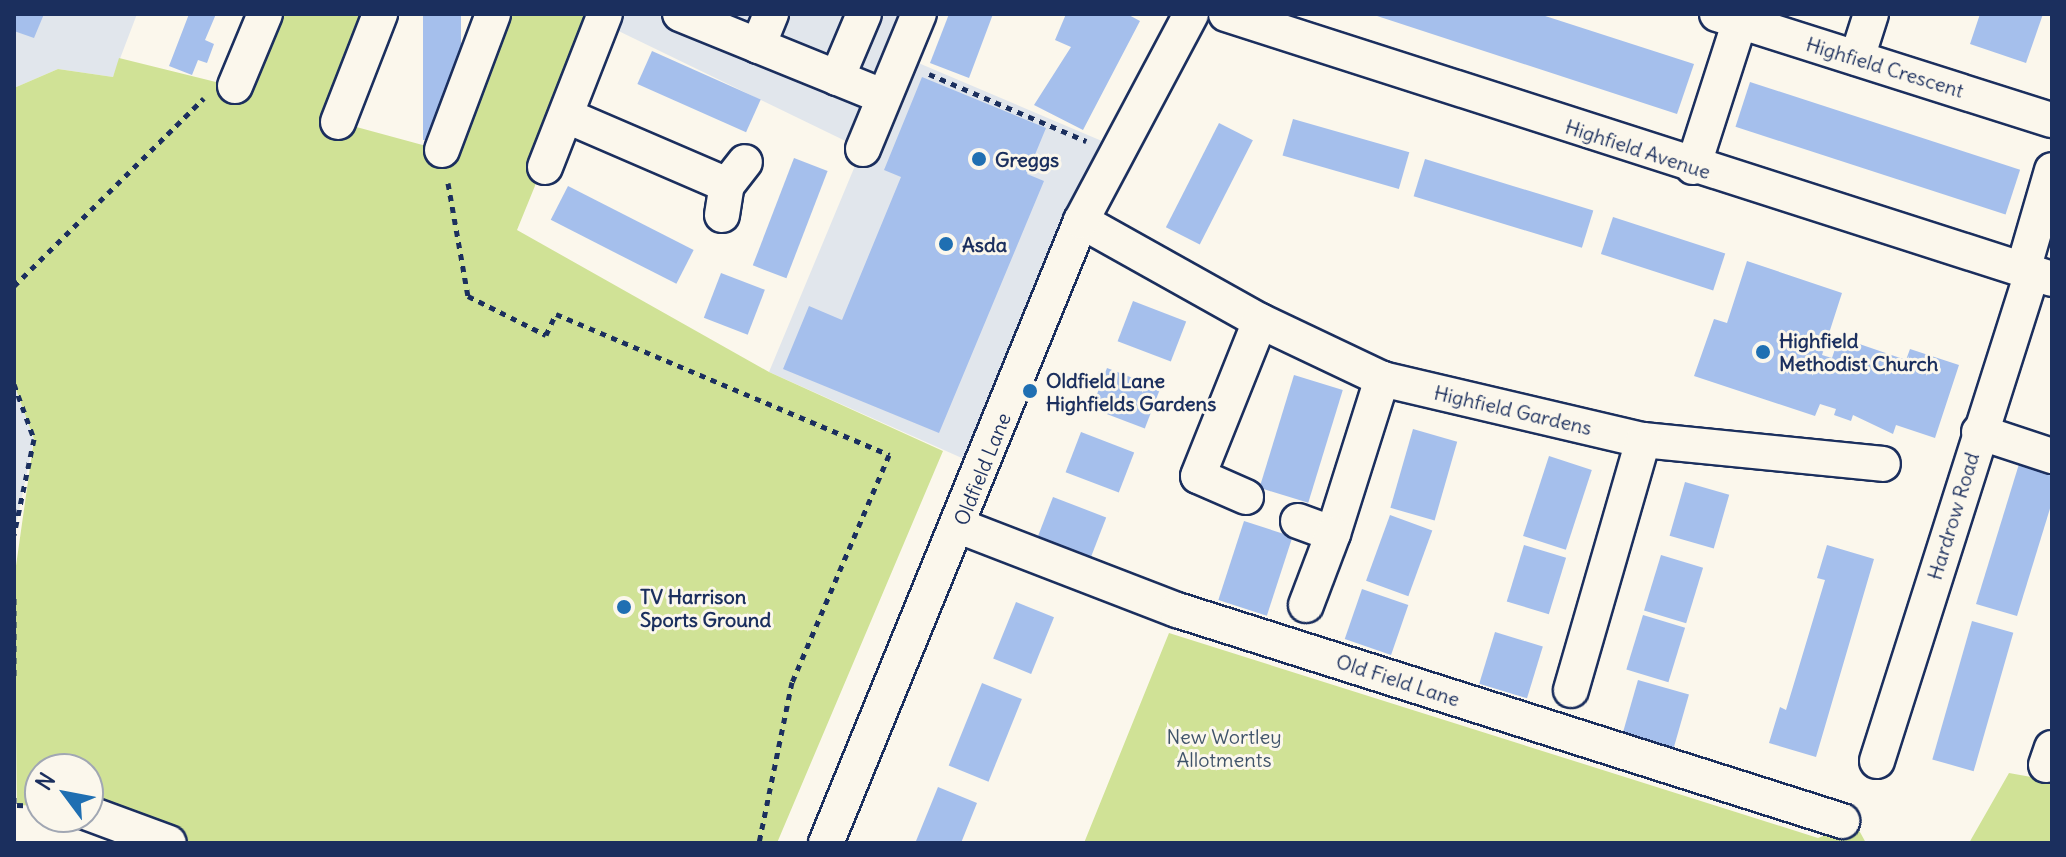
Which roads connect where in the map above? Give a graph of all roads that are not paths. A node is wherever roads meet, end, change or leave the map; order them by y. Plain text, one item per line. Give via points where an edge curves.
1 (265, 14) edge
2 (380, 14) edge
3 (493, 14) edge
4 (605, 14) edge
5 (680, 14) edge
6 (771, 14) edge
7 (864, 14) edge
8 (919, 14) edge
9 (1191, 14) edge
10 (1226, 14) edge
11 (1871, 14) edge
12 (1733, 17) edge
13 (758, 46) junction
14 (1857, 58) junction
15 (837, 78) junction
16 (235, 86) road end
17 (884, 97) junction
18 (567, 116) junction
19 (2052, 120) edge
20 (338, 122) dead end
21 (863, 149) dead end
22 (442, 150) road end
23 (545, 167) dead end
24 (1693, 167) junction
25 (2052, 170) edge
26 (732, 187) dead end
27 (1081, 221) junction
28 (2036, 274) edge
29 (1260, 321) junction
30 (1382, 379) junction
31 (1979, 432) junction
32 (1643, 440) junction
33 (2052, 456) edge
34 (1883, 464) dead end
35 (1246, 497) dead end
36 (1298, 521) dead end
37 (959, 526) junction
38 (1333, 534) junction
39 (1306, 605) dead end
40 (1571, 690) dead end
41 (1877, 761) dead end
42 (104, 819) edge
43 (1842, 821) dead end
44 (169, 843) edge
45 (826, 843) edge

1 - 16 street
2 - 20 street
3 - 22 street
4 - 18 street
5 - 13 street
6 - 13 street
7 - 15 street
8 - 17 street
9 - 27 street, Oldfield Lane
10 - 24 street, Highfield Avenue
11 - 14 street
12 - 14 street, Highfield Crescent
12 - 24 street
13 - 15 street
14 - 19 street, Highfield Crescent
15 - 17 street
17 - 21 street
18 - 23 street
18 - 26 street
24 - 28 street, Highfield Avenue
25 - 28 street, Hardrow Road
27 - 29 street, Highfield Gardens
27 - 37 street, Oldfield Lane
28 - 31 street, Hardrow Road
29 - 30 street, Highfield Gardens
29 - 35 street via 1198,476
30 - 32 street, Highfield Gardens
30 - 38 street
31 - 33 street
31 - 41 street, Hardrow Road
32 - 34 street, Highfield Gardens
32 - 40 street
36 - 38 street
37 - 43 street, Old Field Lane via 1177,610
37 - 45 street, Oldfield Lane
38 - 39 street
42 - 44 street

